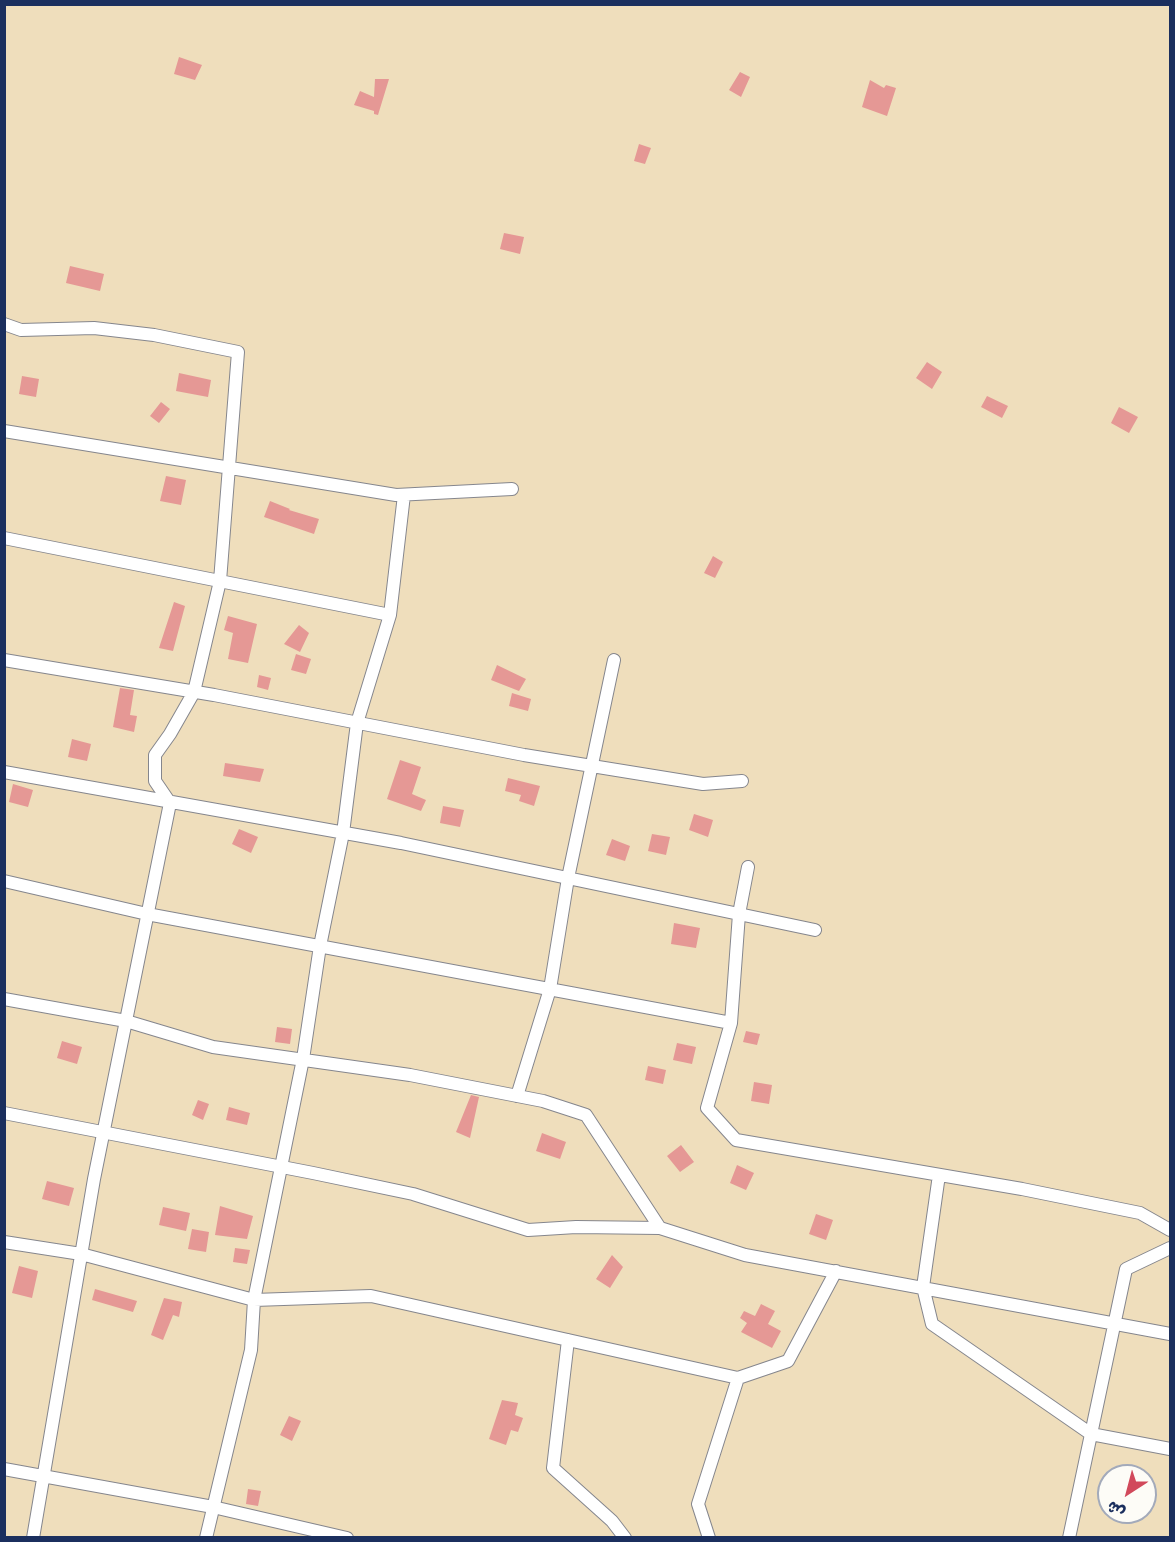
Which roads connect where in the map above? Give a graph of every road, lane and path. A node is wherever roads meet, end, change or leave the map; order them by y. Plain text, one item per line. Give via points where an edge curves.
1 (4, 324) edge
2 (4, 431) edge
3 (230, 468) junction
4 (512, 489) dead end
5 (404, 495) junction
6 (4, 538) edge
7 (220, 581) junction
8 (390, 615) junction
9 (4, 660) edge
10 (614, 660) dead end
11 (194, 692) junction
12 (357, 723) junction
13 (592, 766) junction
14 (4, 772) edge
15 (742, 782) dead end
16 (170, 803) junction
17 (343, 833) junction
18 (748, 867) dead end
19 (568, 878) junction
20 (4, 881) edge
21 (147, 914) junction
22 (739, 914) junction
23 (815, 930) dead end
24 (320, 946) junction
25 (550, 989) junction
26 (4, 999) edge
27 (126, 1021) junction
28 (731, 1023) junction
29 (303, 1059) junction
30 (517, 1096) junction
31 (4, 1113) edge
32 (103, 1133) junction
33 (280, 1166) junction
34 (939, 1175) junction
35 (660, 1228) junction
36 (1170, 1230) edge
37 (4, 1242) edge
38 (1170, 1248) edge
39 (81, 1254) junction
40 (836, 1271) junction
41 (924, 1287) junction
42 (254, 1300) junction
43 (1114, 1323) junction
44 (1170, 1334) edge
45 (568, 1340) junction
46 (738, 1378) junction
47 (1091, 1434) junction
48 (1170, 1449) edge
49 (4, 1469) edge
50 (43, 1477) junction
51 (213, 1507) junction
52 (33, 1538) edge
53 (206, 1538) edge
54 (347, 1538) edge
55 (624, 1538) edge
56 (709, 1538) edge
57 (1069, 1538) edge

1 - 3 street via 21,330 94,328 154,335 238,352
2 - 3 street
3 - 5 street
3 - 7 street
4 - 5 street
5 - 8 street
6 - 7 street
7 - 8 street
7 - 11 street
8 - 12 street
9 - 11 street
10 - 13 street
11 - 12 street
11 - 16 street via 155,755 156,781
12 - 13 street
12 - 17 street
13 - 15 street via 703,784
13 - 19 street
14 - 16 street
16 - 17 street
16 - 21 street
17 - 19 street
17 - 24 street
18 - 22 street
19 - 22 street
19 - 25 street
20 - 21 street
21 - 24 street
21 - 27 street
22 - 23 street
22 - 28 street
24 - 25 street
24 - 29 street
25 - 28 street
25 - 30 street
26 - 27 street
27 - 29 street via 213,1047
27 - 32 street
28 - 34 street via 707,1108 736,1140
29 - 30 street
29 - 33 street
30 - 35 street via 586,1115
31 - 32 street
32 - 33 street
32 - 39 street
33 - 35 street via 413,1194 528,1230
33 - 42 street
34 - 36 street via 1140,1213
34 - 41 street
35 - 40 street via 745,1255
37 - 39 street
38 - 43 street via 1126,1269
39 - 42 street
39 - 50 street
40 - 41 street
40 - 46 street via 788,1361
41 - 43 street
41 - 47 street via 932,1324
42 - 45 street via 371,1296
42 - 51 street via 251,1350
43 - 44 street
43 - 47 street
45 - 46 street
45 - 55 street via 553,1468 612,1521
46 - 56 street via 698,1504
47 - 48 street
47 - 57 street
49 - 50 street
50 - 51 street
50 - 52 street
51 - 53 street
51 - 54 street

